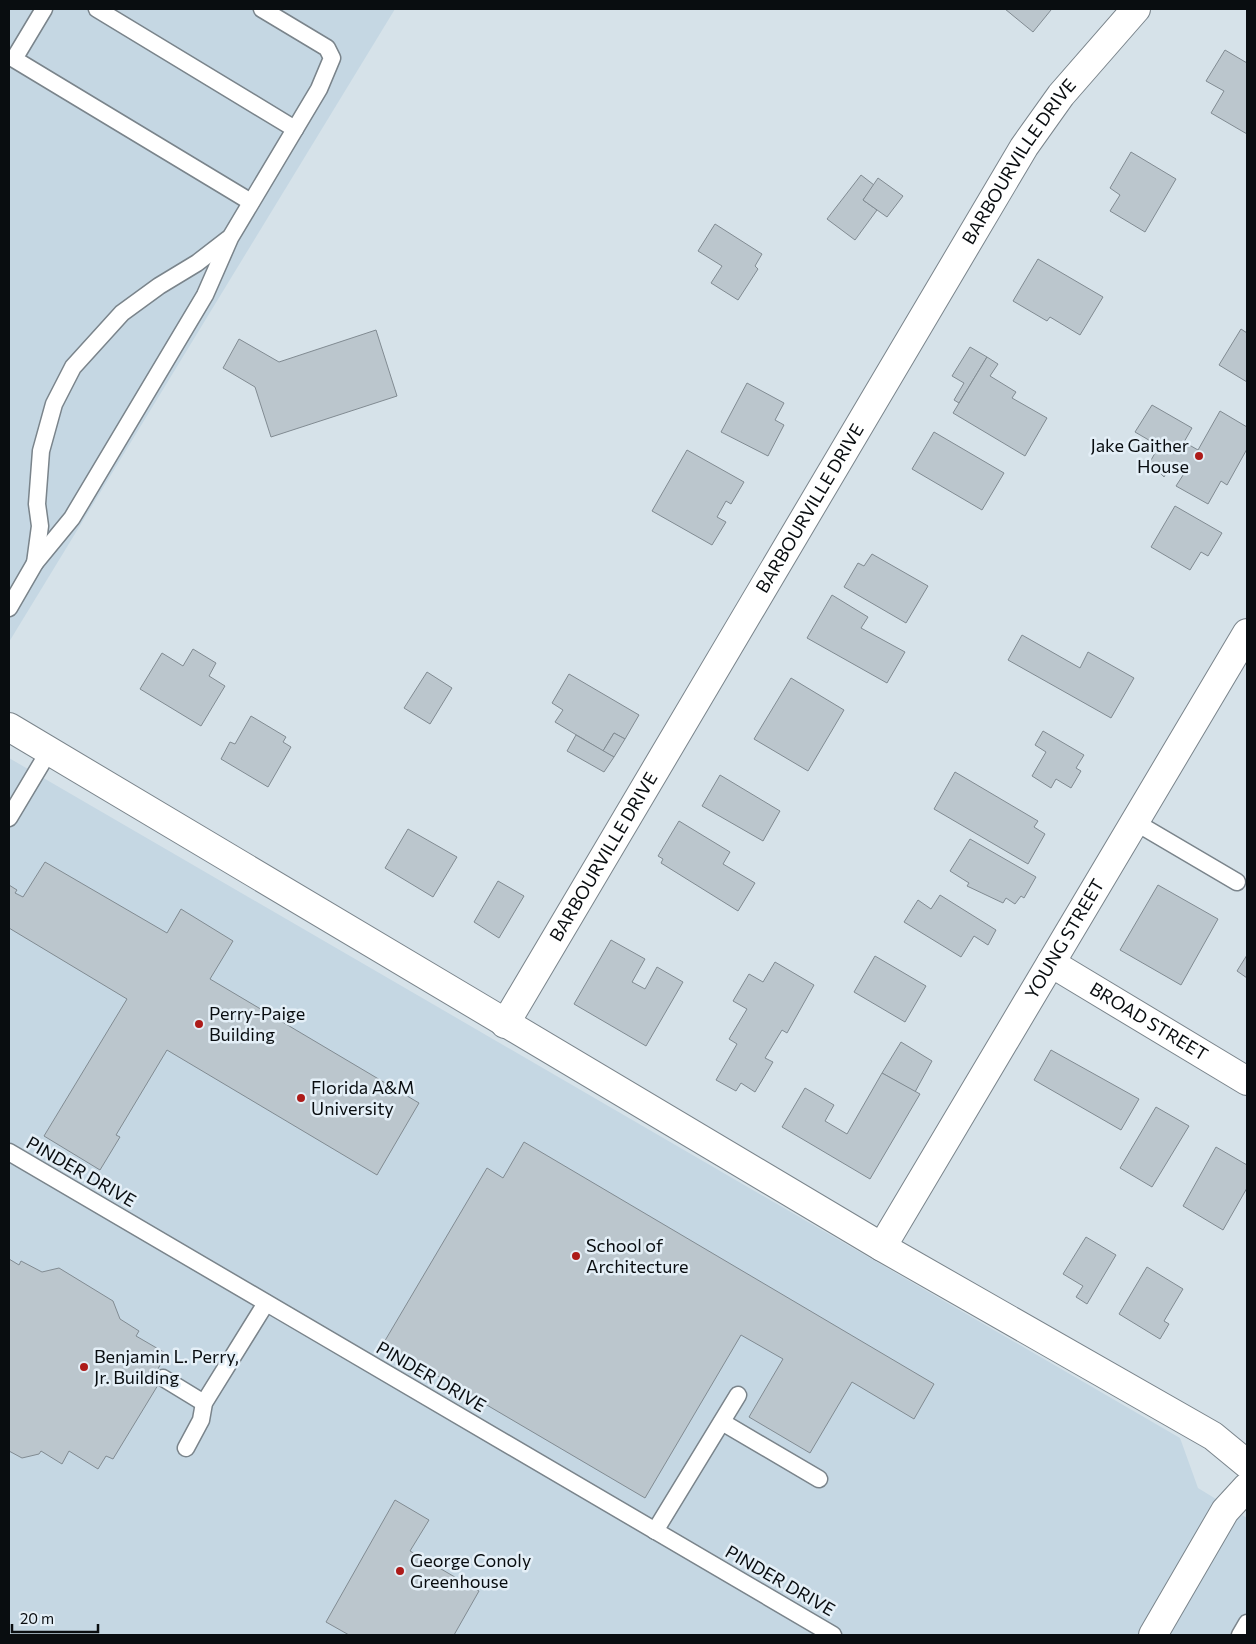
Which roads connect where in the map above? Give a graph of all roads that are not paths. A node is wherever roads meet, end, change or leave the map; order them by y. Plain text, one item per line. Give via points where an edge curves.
1 (44, 9) edge
2 (97, 9) edge
3 (262, 9) edge
4 (1136, 9) edge
5 (295, 129) junction
6 (252, 202) junction
7 (230, 238) junction
8 (36, 563) junction
9 (9, 608) edge
10 (1247, 633) edge
11 (9, 727) edge
12 (49, 751) junction
13 (9, 818) edge
14 (1135, 822) junction
15 (1237, 882) dead end
16 (1051, 963) junction
17 (505, 1024) junction
18 (1247, 1080) edge
19 (9, 1152) edge
20 (882, 1247) junction
21 (266, 1303) junction
22 (163, 1378) dead end
23 (738, 1395) dead end
24 (204, 1403) junction
25 (722, 1422) junction
26 (186, 1448) dead end
27 (1247, 1464) edge
28 (819, 1479) dead end
29 (1247, 1487) edge
30 (655, 1531) junction
31 (1247, 1623) edge
32 (833, 1635) edge
33 (1153, 1635) edge
34 (1240, 1635) edge

1 - 6 lane via 14,59
2 - 5 lane
3 - 5 lane via 327,48 332,58 319,89
4 - 17 street, BARBOURVILLE DRIVE via 1061,95 1024,147
5 - 6 lane
6 - 7 lane
7 - 8 lane via 205,295 72,518
7 - 8 lane via 122,314 74,368 54,404 41,451
8 - 9 lane
10 - 14 street, YOUNG STREET
11 - 12 street
12 - 13 lane
12 - 17 street
14 - 15 lane
14 - 16 street, YOUNG STREET
16 - 18 street, BROAD STREET
16 - 20 street, YOUNG STREET
17 - 20 street
19 - 21 lane, PINDER DRIVE
20 - 27 street via 1213,1436
21 - 24 lane
21 - 30 lane, PINDER DRIVE
22 - 24 lane
23 - 25 lane
24 - 26 lane via 201,1420
25 - 28 lane
25 - 30 lane
29 - 33 street via 1225,1511
30 - 32 lane, PINDER DRIVE
31 - 34 lane

